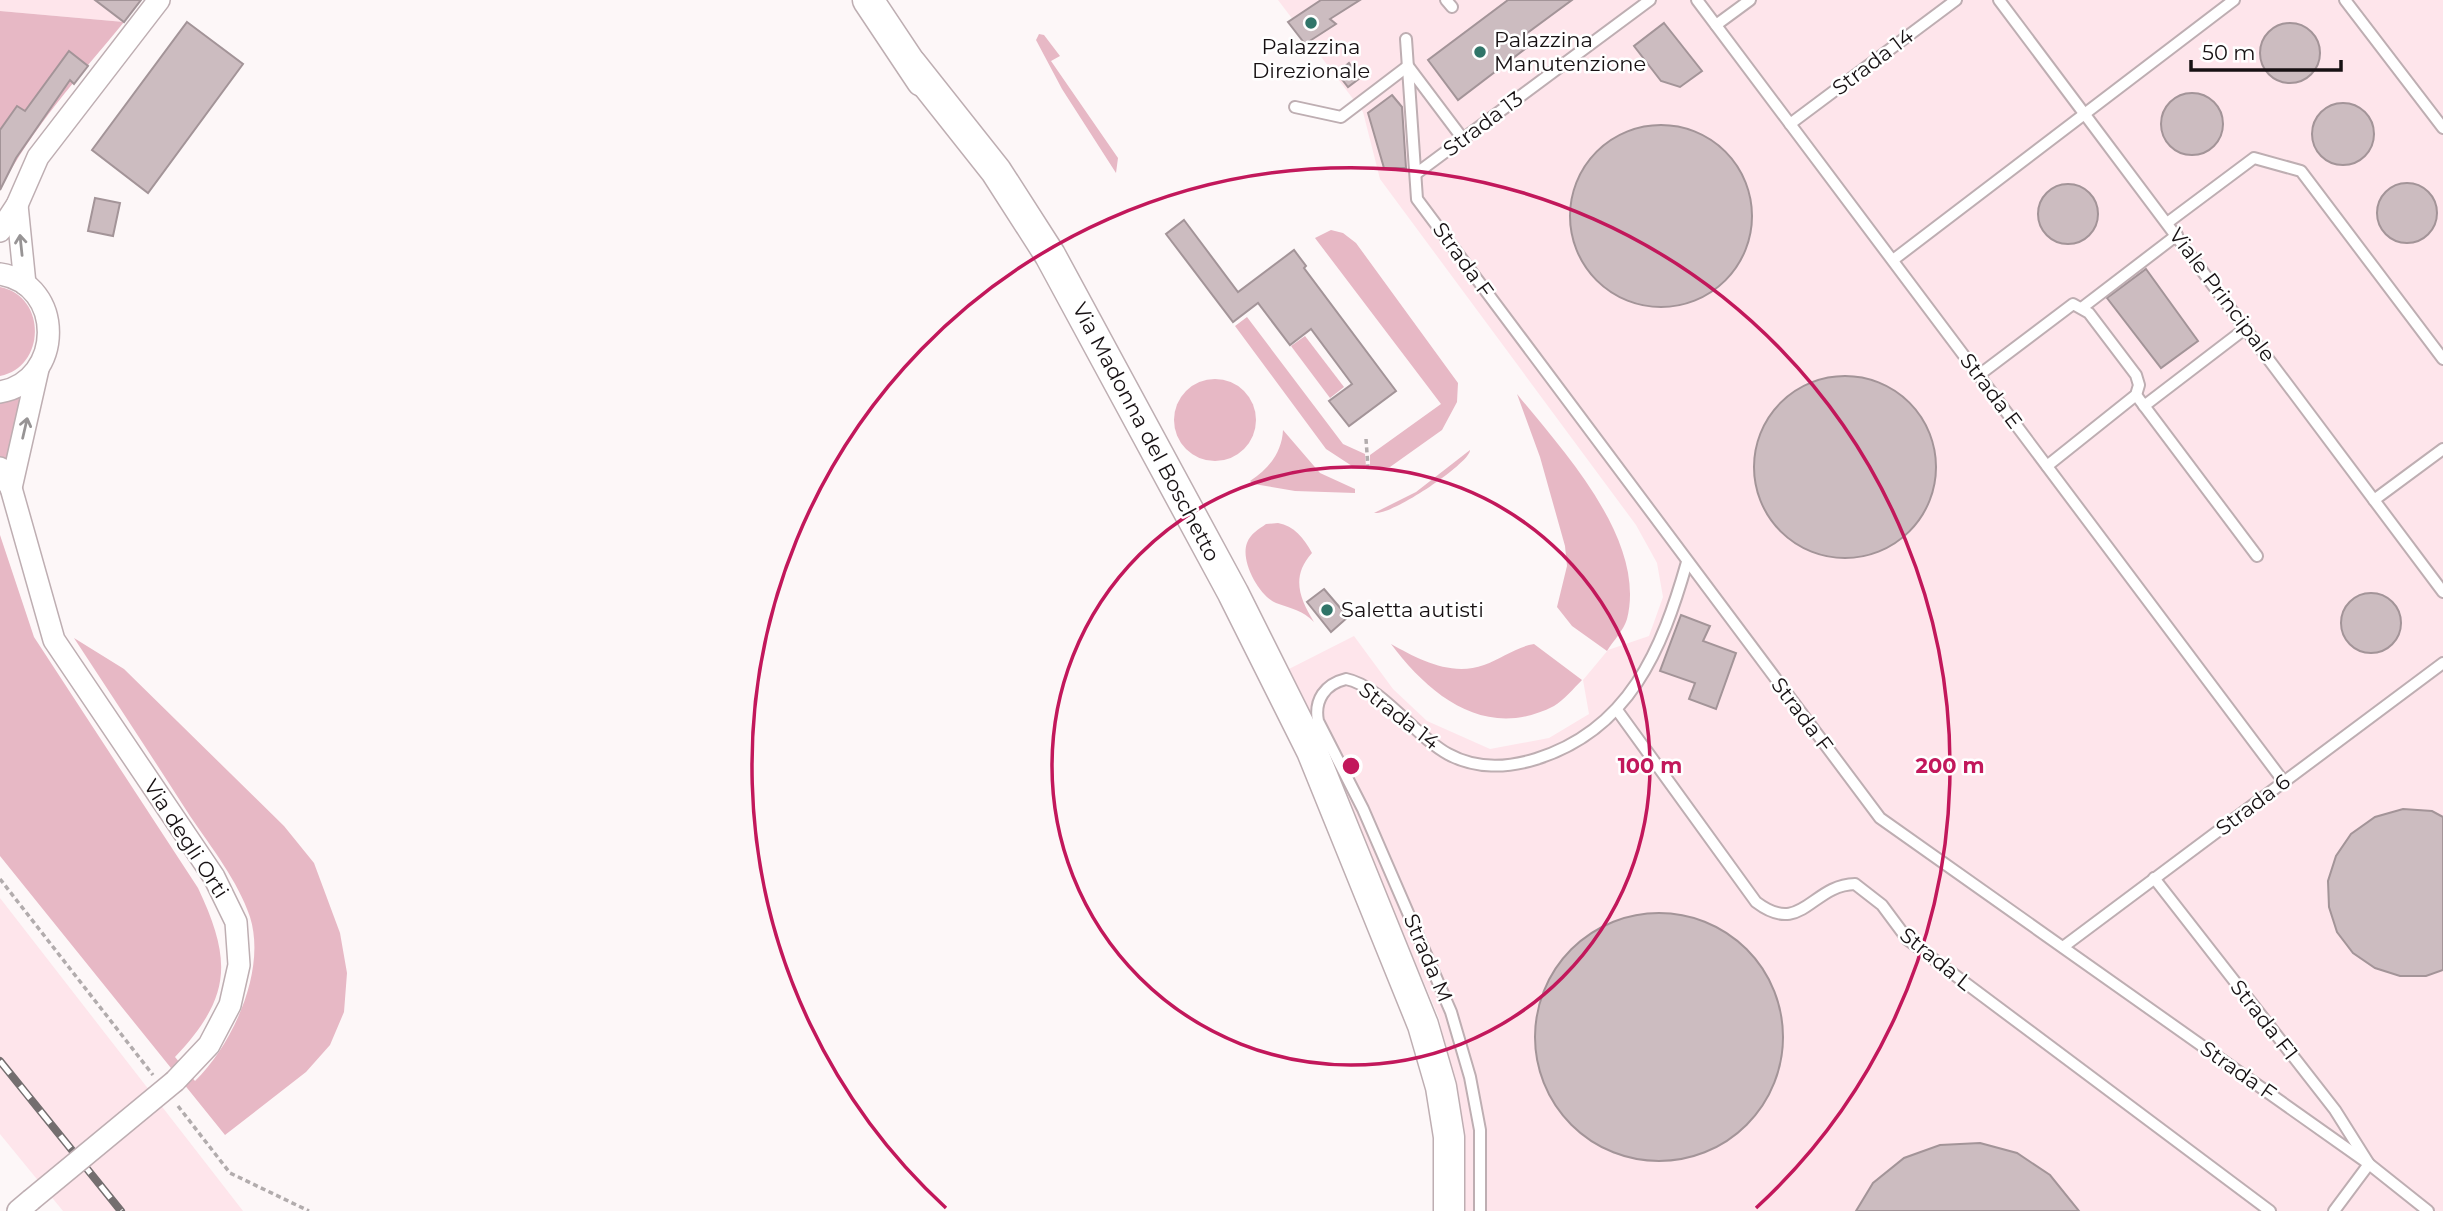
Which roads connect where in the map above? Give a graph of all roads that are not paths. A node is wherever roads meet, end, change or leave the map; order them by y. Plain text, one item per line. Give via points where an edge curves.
1 (159, 0) edge
2 (868, 0) edge
3 (1650, 0) edge
4 (1697, 0) edge
5 (1750, 0) edge
6 (1956, 0) edge
7 (1999, 0) edge
8 (2234, 0) edge
9 (2345, 0) edge
10 (1716, 25) junction
11 (1406, 39) dead end
12 (1408, 66) junction
13 (1295, 107) dead end
14 (2084, 114) junction
15 (1790, 124) junction
16 (2443, 128) edge
17 (1463, 139) junction
18 (1417, 173) junction
19 (17, 205) junction
20 (2167, 223) junction
21 (0, 231) edge
22 (2177, 235) junction
23 (1893, 260) junction
24 (0, 274) edge
25 (25, 284) junction
26 (2083, 307) junction
27 (2246, 328) junction
28 (2443, 359) edge
29 (38, 369) junction
30 (1979, 375) junction
31 (0, 392) edge
32 (2136, 395) junction
33 (2144, 406) junction
34 (2443, 449) edge
35 (2047, 466) junction
36 (0, 468) edge
37 (11, 488) junction
38 (2374, 500) junction
39 (2257, 556) dead end
40 (1687, 562) junction
41 (2443, 592) edge
42 (2443, 663) edge
43 (1617, 710) junction
44 (1318, 721) joint
45 (2284, 782) junction
46 (2154, 878) junction
47 (2063, 947) junction
48 (2369, 1164) junction
49 (24, 1206) edge
50 (1449, 1211) edge
51 (1480, 1211) edge
52 (2270, 1211) edge
53 (2334, 1211) edge
54 (2428, 1211) edge

1 - 19 street via 38,157
2 - 50 main road, Via Madonna del Boschetto via 1032,260 1291,746 1339,822 1434,1062 1449,1137
3 - 17 lane, Strada 13
4 - 10 lane, Strada E
5 - 10 lane
6 - 15 lane, Strada 14
7 - 14 lane, Viale Principale
8 - 14 lane
9 - 16 lane
10 - 15 lane, Strada E
11 - 12 lane, Strada F
12 - 13 lane via 1340,117
12 - 17 lane
12 - 18 lane, Strada F
14 - 20 lane, Viale Principale
14 - 23 lane
15 - 23 lane, Strada E
17 - 18 lane, Strada 13
18 - 40 lane, Strada F via 1418,199
19 - 21 street
25 -> 19 street
20 - 22 lane, Viale Principale
20 - 28 lane via 2254,158 2301,171
22 - 26 lane
22 - 27 lane, Viale Principale
23 - 30 lane, Strada E
24 - 25 street
25 - 29 street, Via degli Orti via 39,298 49,324 47,352
26 - 30 lane via 2073,304 2063,309
26 - 32 lane via 2136,375
27 - 33 lane
27 - 38 lane, Viale Principale
29 - 31 street via 25,382
37 -> 29 street, Via degli Orti
30 - 35 lane, Strada E
32 - 33 lane
32 - 35 lane
33 - 39 lane
34 - 38 lane
35 - 45 lane, Strada E
36 - 37 street, Via degli Orti
37 - 49 street, Via degli Orti, bridge via 54,640 214,877 236,922 239,965 230,1005 209,1045 169,1088
38 - 41 lane, Viale Principale
40 - 43 lane, Strada 14 via 1661,639
40 - 47 lane, Strada F via 1880,818
42 - 45 lane, Strada 6
43 - 44 lane, Strada 14 via 1595,732 1559,752 1521,764 1486,766 1449,755 1354,680 1339,680 1321,695
43 - 52 lane, Strada L via 1756,902 1782,916 1793,915 1828,889 1855,884 1882,905 1908,940
44 - 51 lane, Strada M via 1363,809 1451,1012 1480,1130
45 - 46 lane, Strada 6
46 - 47 lane, Strada 6
46 - 48 lane, Strada F1 via 2335,1110
47 - 48 lane, Strada F
48 - 53 lane
48 - 54 lane, Strada F

